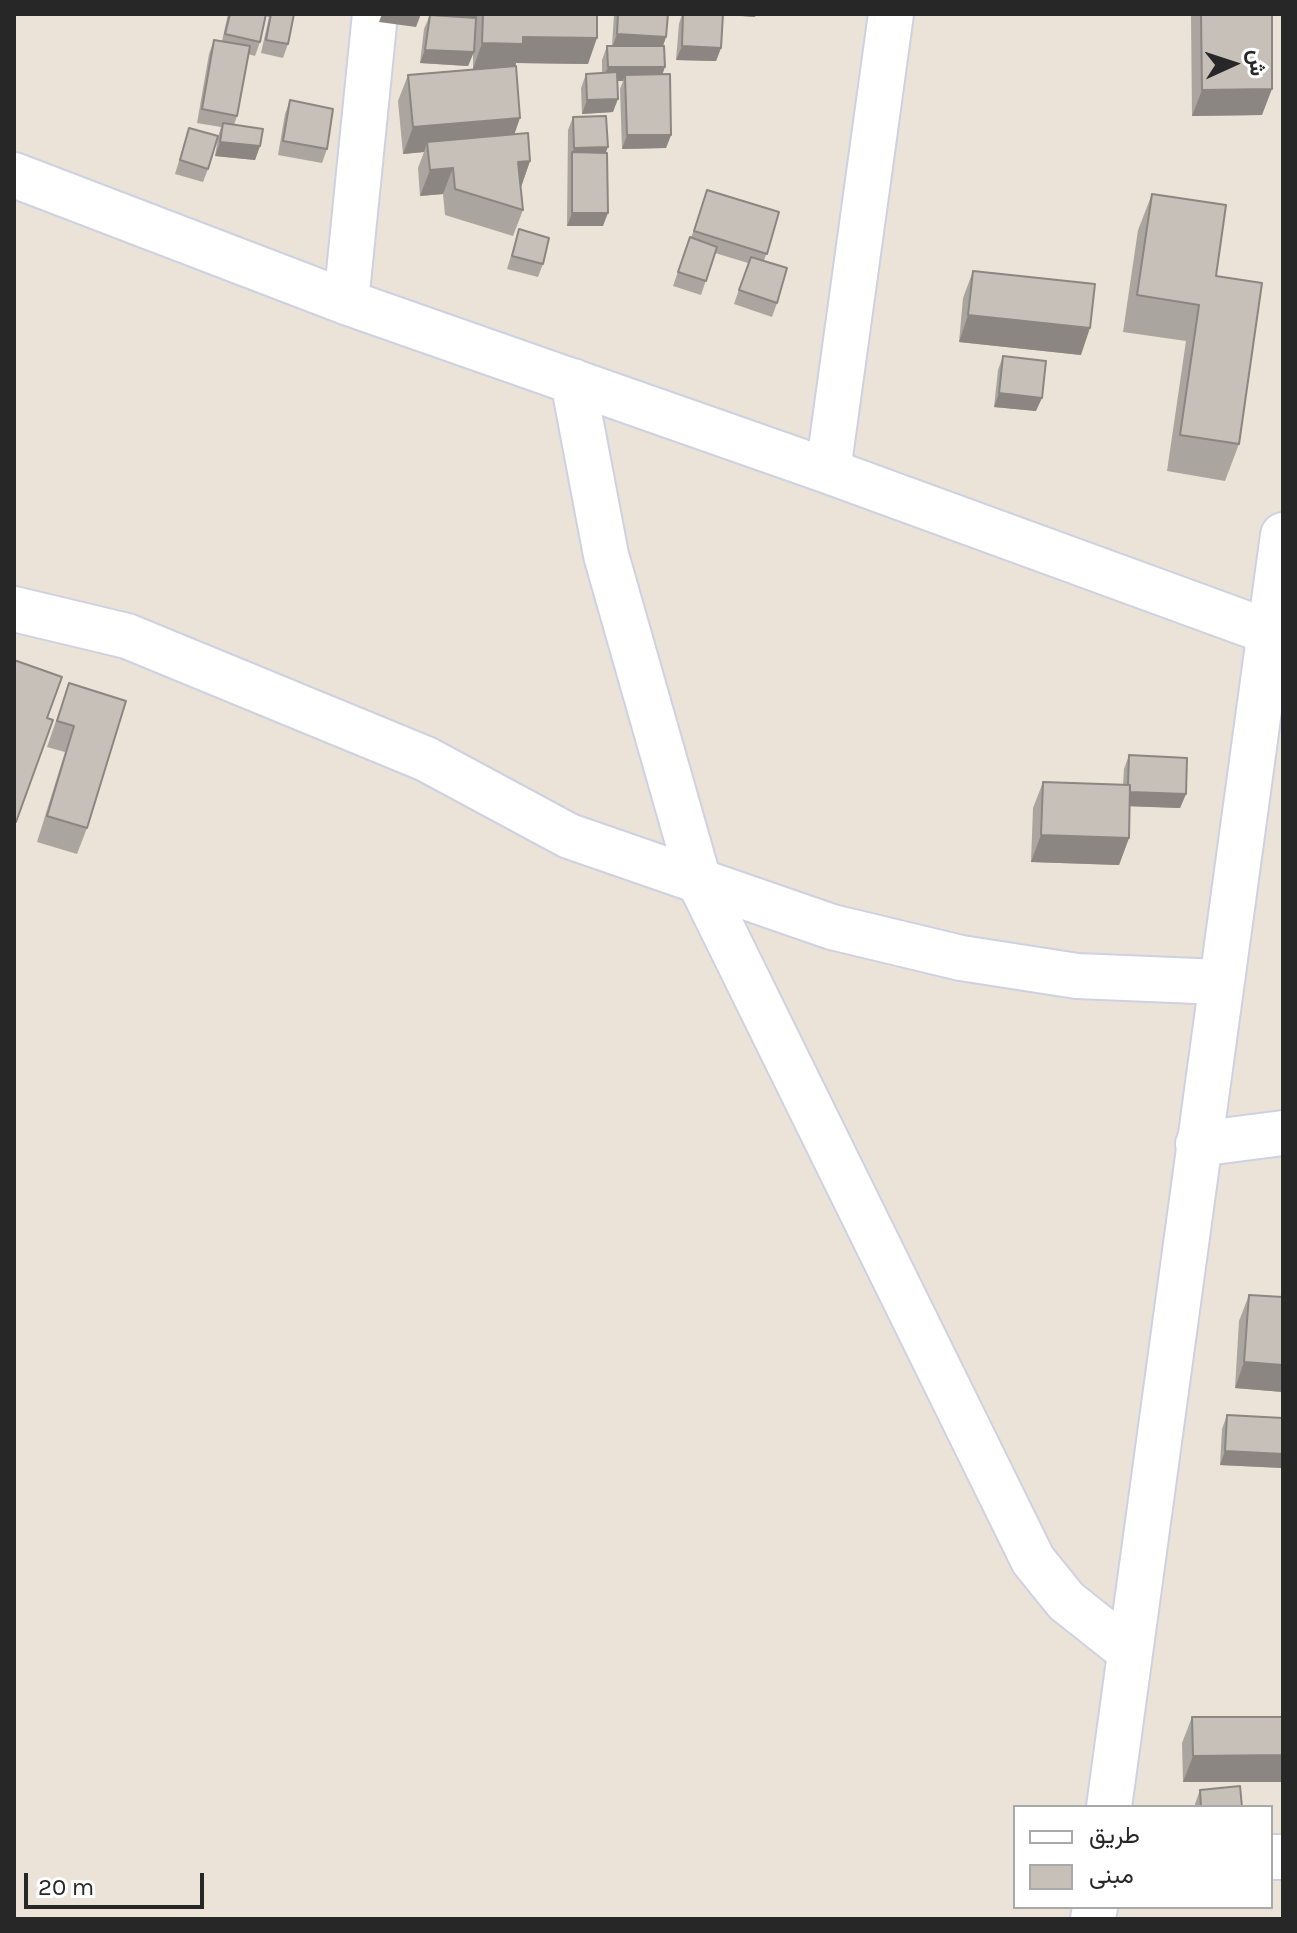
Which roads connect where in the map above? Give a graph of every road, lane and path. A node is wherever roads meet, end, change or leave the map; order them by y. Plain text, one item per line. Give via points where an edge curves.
1 (375, 14) edge
2 (891, 14) edge
3 (14, 175) edge
4 (346, 302) junction
5 (573, 381) junction
6 (828, 471) junction
7 (1283, 535) edge
8 (14, 609) edge
9 (1269, 632) junction
10 (699, 881) junction
11 (1221, 982) junction
12 (1283, 1133) edge
13 (1198, 1144) junction
14 (1129, 1651) junction
15 (1109, 1805) edge

1 - 4 street
2 - 6 street
3 - 4 street
4 - 5 street
5 - 6 street
5 - 10 street via 606,555
6 - 9 street
7 - 9 street
8 - 10 street via 127,636 426,759 569,836
9 - 11 street
10 - 11 street via 832,927 961,958 1077,976
10 - 14 street via 1033,1560 1066,1601
11 - 13 street
12 - 13 street
13 - 14 street
14 - 15 street

